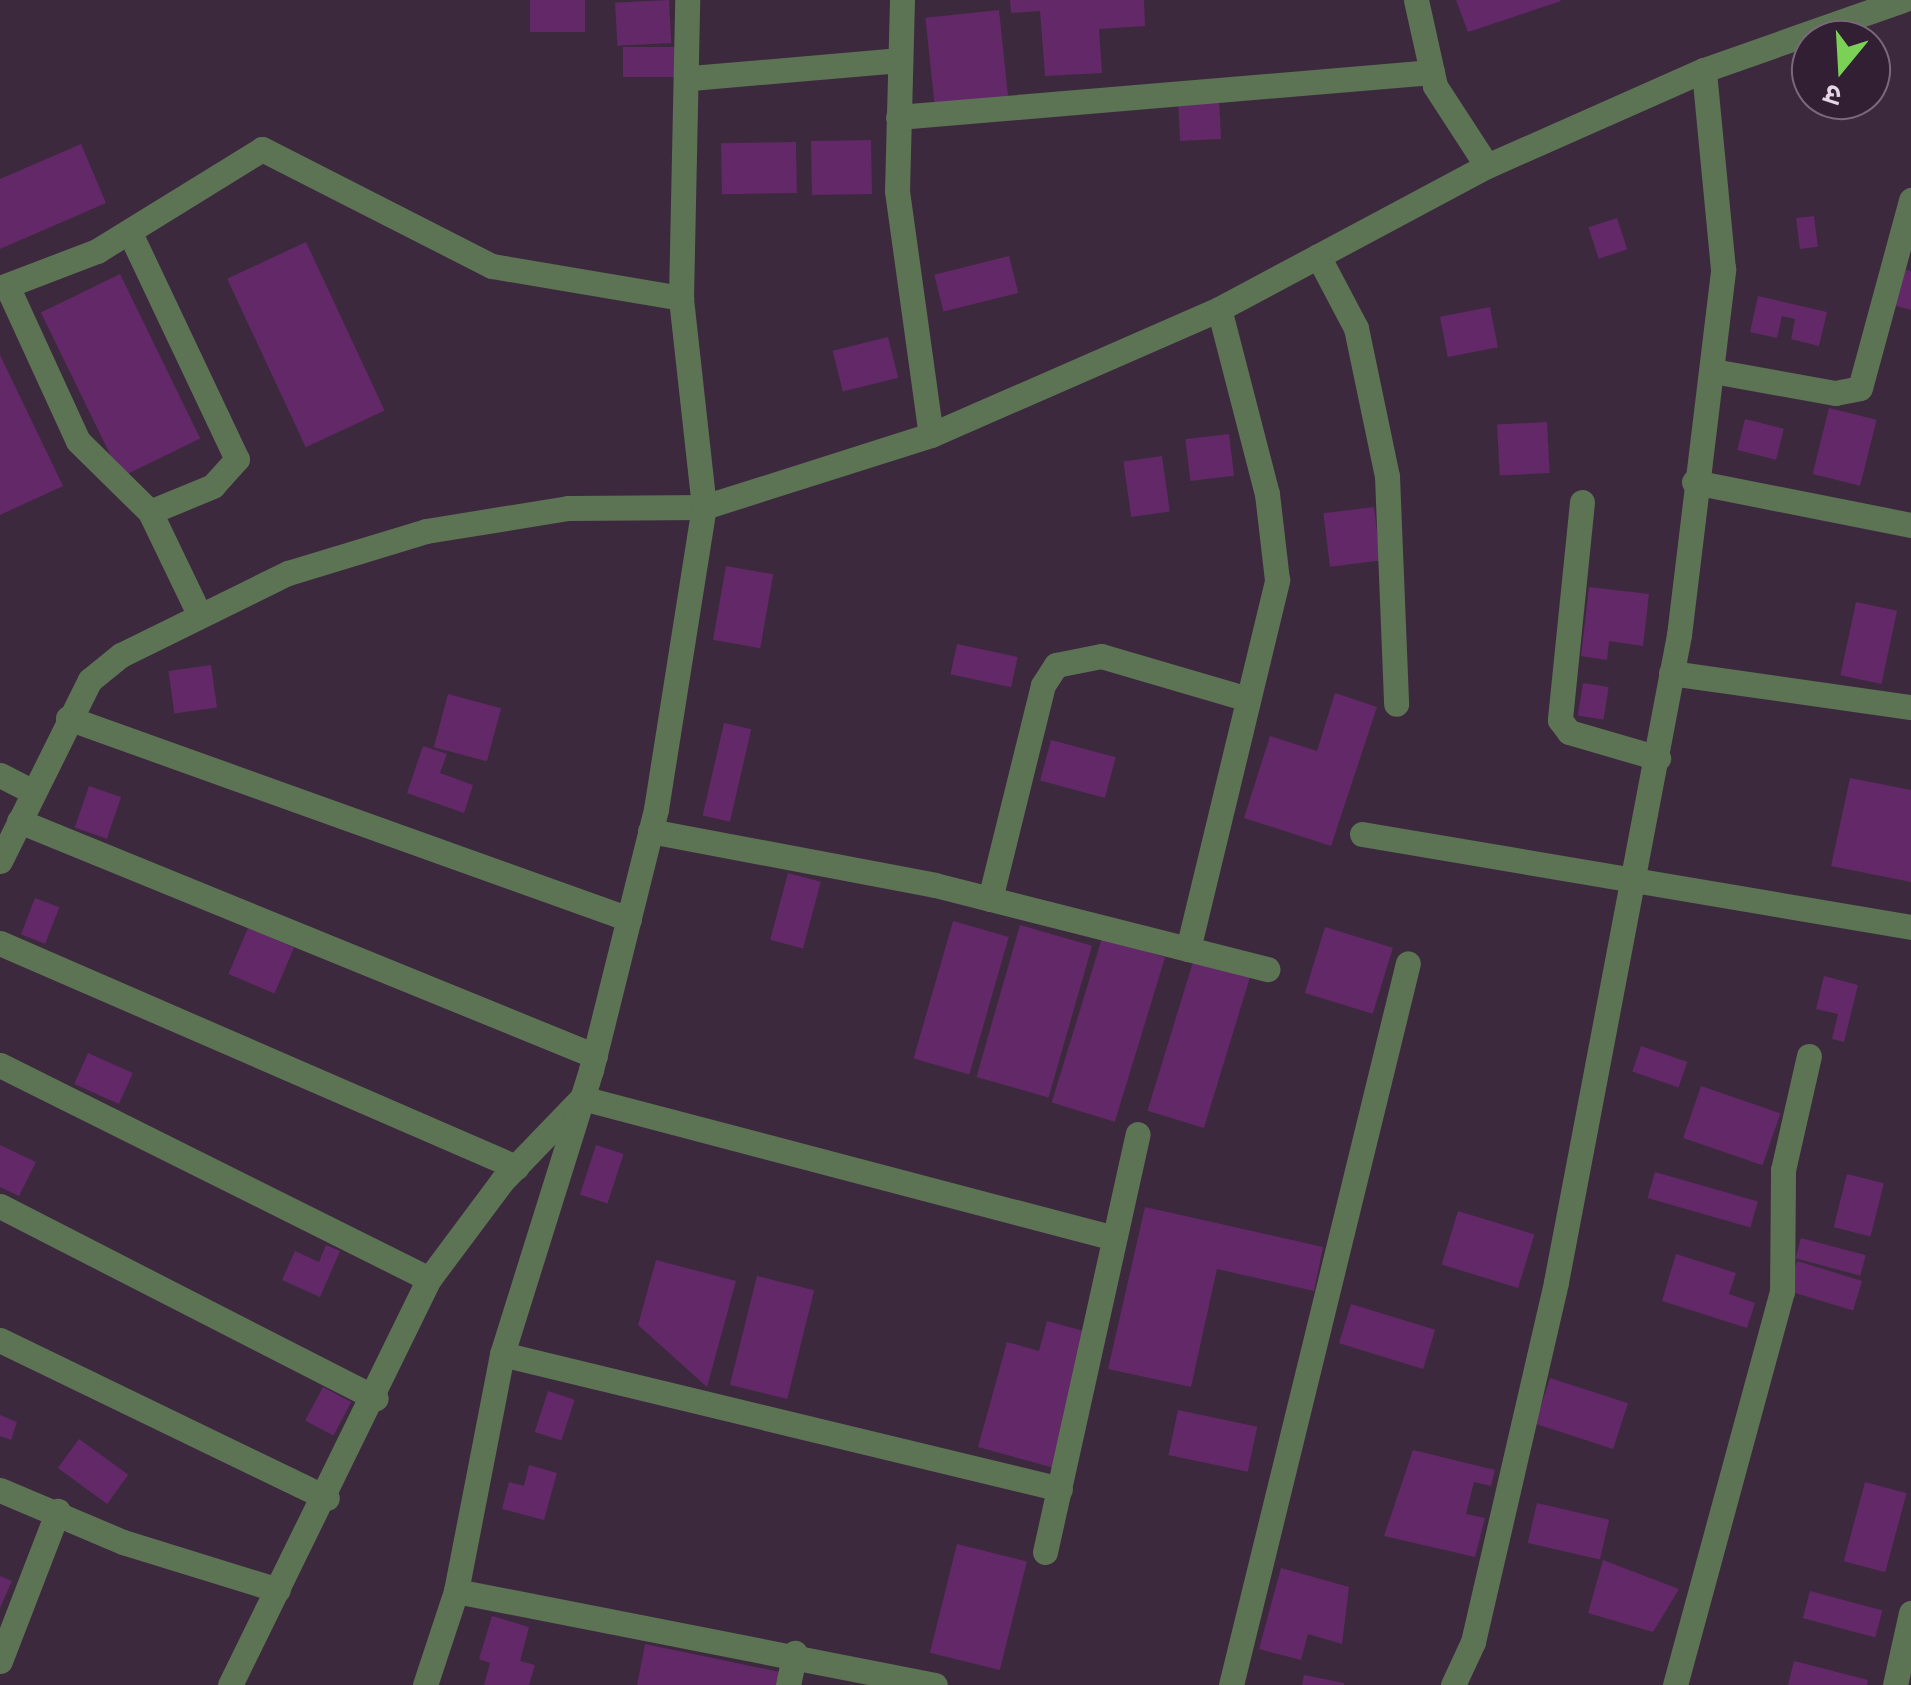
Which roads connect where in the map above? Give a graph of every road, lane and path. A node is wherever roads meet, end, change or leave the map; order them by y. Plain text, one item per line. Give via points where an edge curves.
1 (687, 0) edge
2 (902, 0) edge
3 (1416, 0) edge
4 (1902, 0) edge
5 (900, 60) junction
6 (1704, 70) junction
7 (1432, 72) junction
8 (691, 78) junction
9 (898, 117) junction
10 (1488, 166) junction
11 (1911, 200) edge
12 (130, 233) junction
13 (1318, 256) junction
14 (4, 287) edge
15 (680, 298) junction
16 (1219, 309) junction
17 (1713, 371) junction
18 (931, 435) junction
19 (1694, 482) junction
20 (1582, 502) dead end
21 (704, 507) junction
22 (150, 512) junction
23 (1911, 524) edge
24 (200, 616) junction
25 (1671, 673) junction
26 (1248, 699) junction
27 (1396, 704) dead end
28 (1911, 708) edge
29 (68, 718) junction
30 (1658, 758) junction
31 (0, 775) edge
32 (33, 792) junction
33 (19, 820) junction
34 (650, 831) junction
35 (1362, 834) dead end
36 (0, 862) edge
37 (1638, 881) junction
38 (990, 899) junction
39 (628, 919) junction
40 (1911, 927) edge
41 (0, 943) edge
42 (1188, 949) junction
43 (1408, 962) dead end
44 (1268, 969) dead end
45 (594, 1056) junction
46 (1809, 1056) dead end
47 (0, 1065) edge
48 (582, 1098) junction
49 (1138, 1134) dead end
50 (516, 1167) junction
51 (0, 1206) edge
52 (1114, 1238) junction
53 (429, 1279) junction
54 (0, 1340) edge
55 (502, 1354) junction
56 (376, 1398) junction
57 (1060, 1489) junction
58 (0, 1490) edge
59 (326, 1498) junction
60 (58, 1511) junction
61 (1045, 1552) dead end
62 (278, 1590) junction
63 (456, 1591) junction
64 (1911, 1613) edge
65 (795, 1653) junction
66 (0, 1661) edge
67 (230, 1685) edge
68 (425, 1685) edge
69 (788, 1685) edge
70 (934, 1685) edge
71 (1231, 1685) edge
72 (1453, 1685) edge
73 (1676, 1685) edge
74 (1896, 1685) edge

1 - 8 street
2 - 5 street
3 - 7 street
4 - 6 street
5 - 8 street
5 - 9 street
6 - 10 street
6 - 17 street via 1723,268
7 - 9 street
7 - 10 street
8 - 15 street
9 - 18 street via 897,191
10 - 13 street
11 - 17 street via 1860,388 1835,393
12 - 14 street
12 - 15 street via 262,149 492,266
12 - 22 street via 237,459 214,486
13 - 16 street
13 - 27 street via 1356,328 1387,476
14 - 22 street via 78,441
15 - 21 street
16 - 18 street
16 - 26 street via 1277,548 1272,610
17 - 19 street
18 - 21 street
19 - 23 street
19 - 25 street
20 - 30 street via 1560,720 1569,732
21 - 24 street via 568,508 426,531 288,573
21 - 34 street
22 - 24 street
24 - 29 street via 122,655 90,680
25 - 28 street
25 - 30 street
26 - 38 street via 1101,656 1056,665 1043,685
26 - 42 street
29 - 32 street
29 - 39 street
30 - 37 street
31 - 32 street
32 - 33 street
33 - 36 street
33 - 45 street
34 - 38 street
34 - 39 street
35 - 37 street
37 - 40 street
37 - 72 street via 1474,1642
38 - 42 street
39 - 45 street
41 - 50 street
42 - 44 street
43 - 71 street
45 - 48 street
46 - 73 street via 1783,1170 1782,1292
47 - 53 street
48 - 50 street
48 - 52 street
48 - 55 street
49 - 52 street
50 - 53 street
51 - 56 street
52 - 57 street
53 - 56 street
54 - 59 street
55 - 57 street
55 - 63 street
56 - 59 street
57 - 61 street
58 - 60 street
59 - 62 street
60 - 62 street via 123,1542
60 - 66 street
62 - 67 street
63 - 65 street
63 - 68 street
64 - 74 street
65 - 69 street
65 - 70 street

